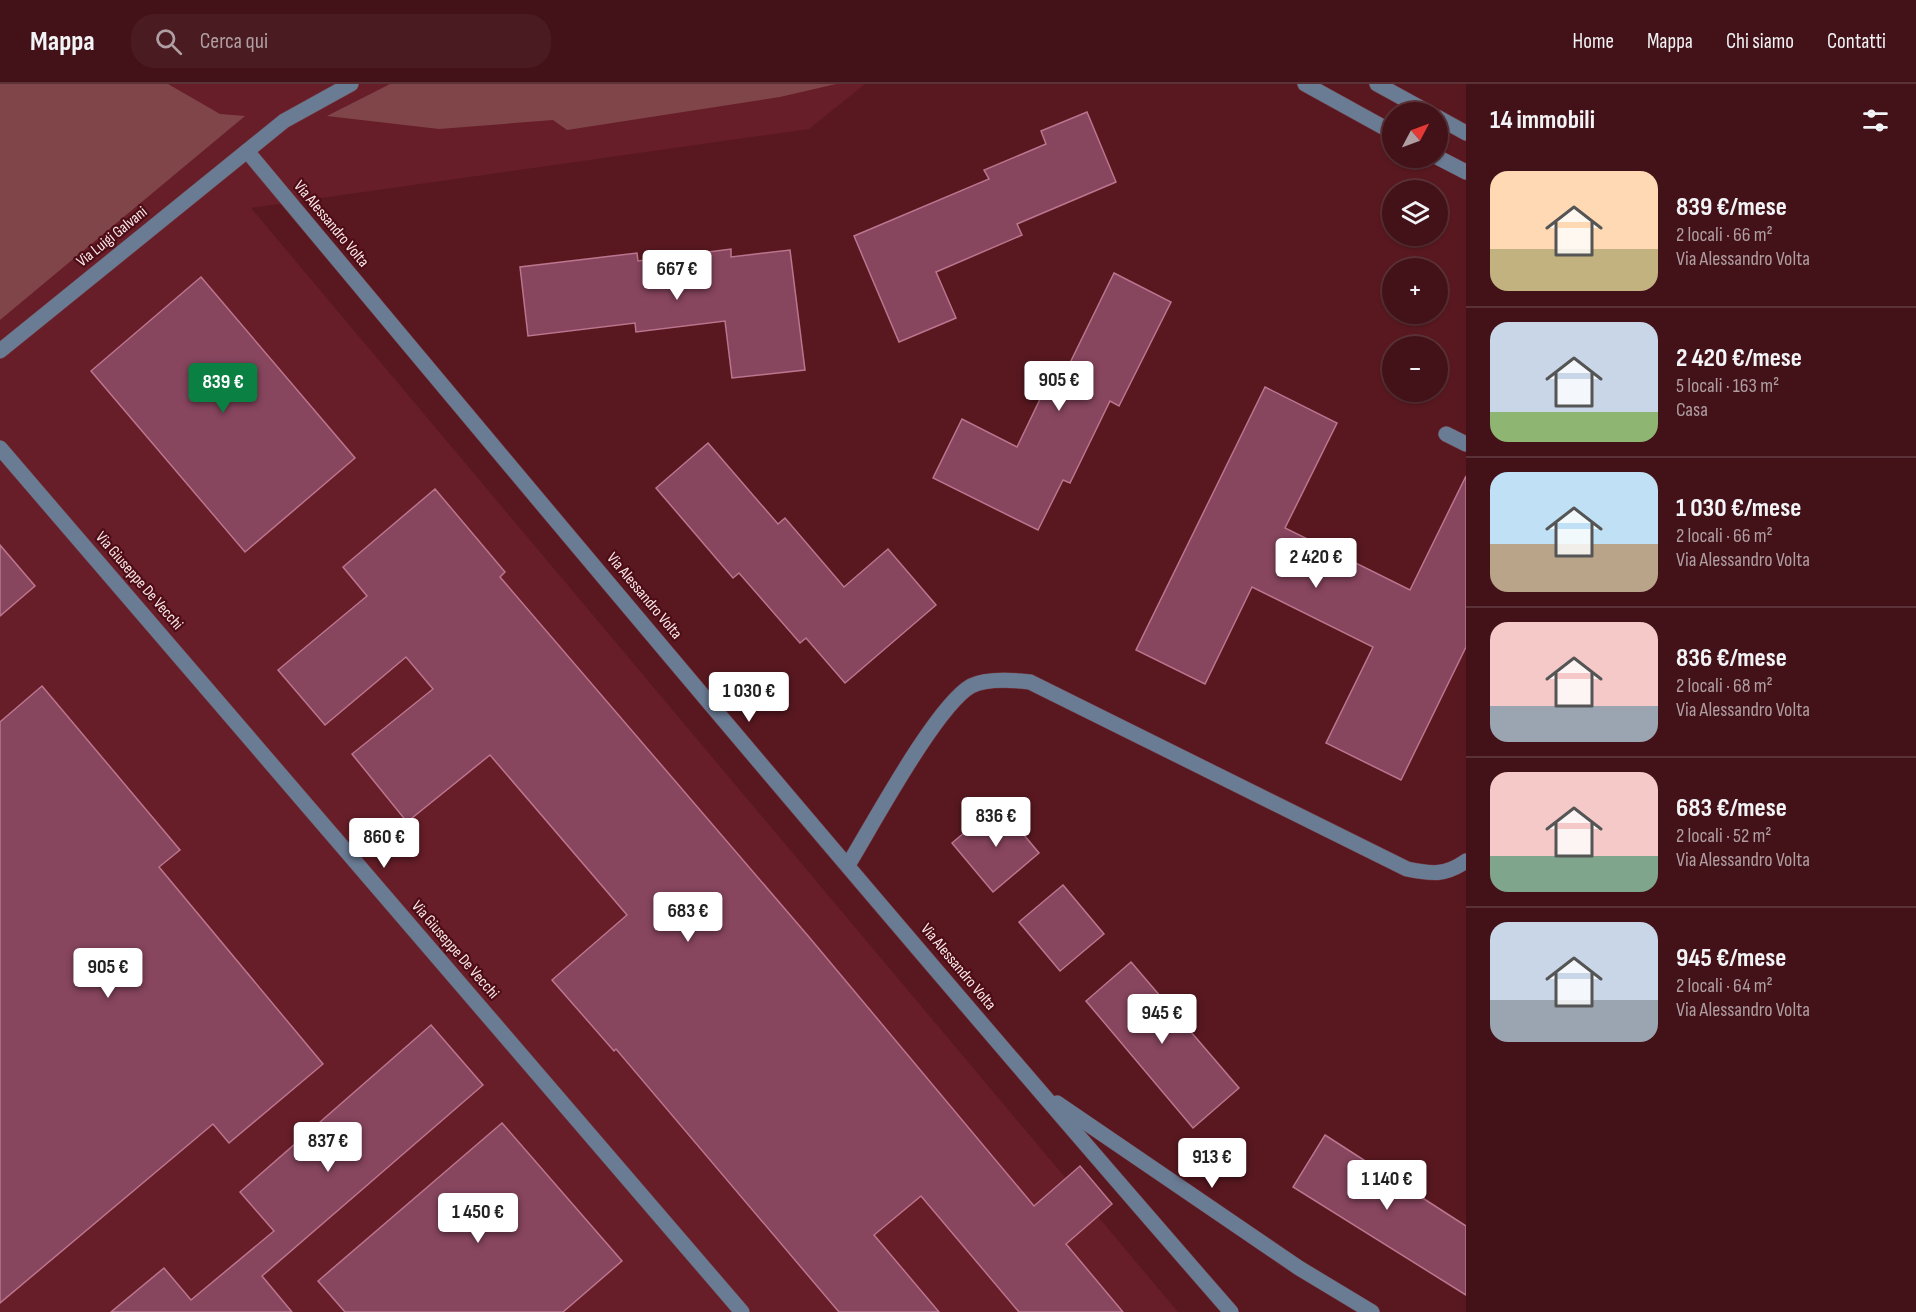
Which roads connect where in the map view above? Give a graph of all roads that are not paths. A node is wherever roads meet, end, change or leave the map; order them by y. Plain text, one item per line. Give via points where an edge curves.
1 (351, 84) edge
2 (1305, 84) edge
3 (1377, 84) edge
4 (1410, 102) edge
5 (1448, 123) edge
6 (1382, 126) edge
7 (1466, 134) edge
8 (247, 152) junction
9 (1448, 163) edge
10 (1466, 172) edge
11 (0, 351) edge
12 (1446, 434) dead end
13 (1466, 444) edge
14 (0, 448) edge
15 (1466, 861) edge
16 (848, 865) junction
17 (1038, 1090) junction
18 (742, 1312) edge
19 (1232, 1312) edge
20 (1372, 1312) edge

1 - 8 street, Via Luigi Galvani via 284,121
2 - 6 street
3 - 4 street
5 - 7 street
8 - 11 street, Via Luigi Galvani
8 - 16 street, Via Alessandro Volta
9 - 10 street
12 - 13 street
14 - 18 street, Via Giuseppe De Vecchi
15 - 16 street via 1432,875 1407,869 1030,682 1008,680 972,686 947,707
16 - 17 street, Via Alessandro Volta
17 - 19 street, Via Alessandro Volta
17 - 20 street, Via Alessandro Volta via 1299,1268

